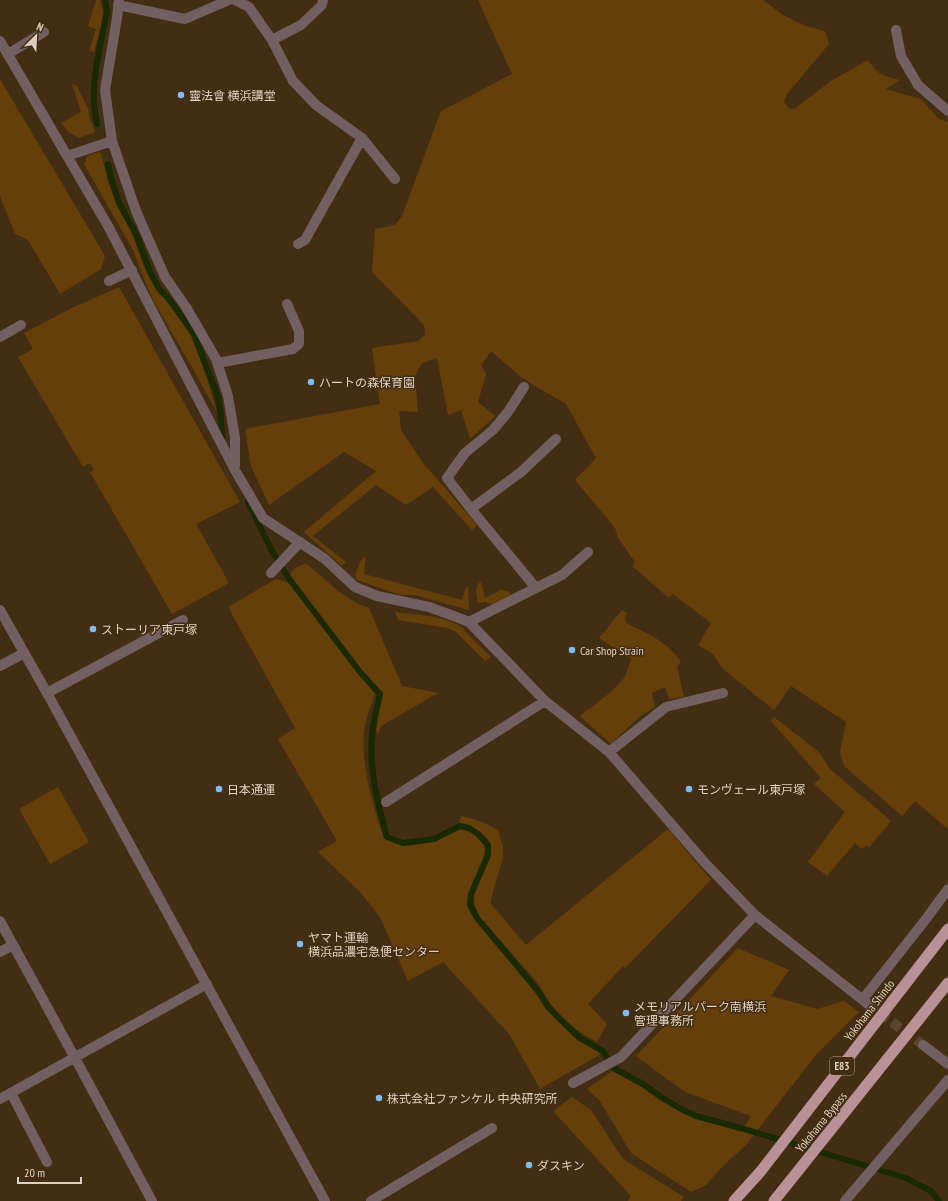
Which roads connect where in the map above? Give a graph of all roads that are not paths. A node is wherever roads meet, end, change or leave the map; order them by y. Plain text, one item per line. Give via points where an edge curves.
1 (229, 0) edge
2 (323, 0) edge
3 (239, 1) edge
4 (119, 2) edge
5 (896, 30) dead end
6 (44, 32) dead end
7 (272, 40) junction
8 (0, 41) edge
9 (8, 54) junction
10 (948, 111) edge
11 (362, 138) junction
12 (112, 141) junction
13 (67, 156) junction
14 (395, 179) dead end
15 (298, 244) dead end
16 (132, 270) junction
17 (109, 281) dead end
18 (287, 304) dead end
19 (21, 325) dead end
20 (0, 337) edge
21 (218, 362) junction
22 (524, 387) dead end
23 (556, 439) dead end
24 (235, 470) junction
25 (471, 509) junction
26 (300, 542) junction
27 (588, 552) dead end
28 (271, 573) dead end
29 (536, 588) junction
30 (0, 610) edge
31 (183, 620) dead end
32 (469, 622) junction
33 (24, 653) junction
34 (0, 666) edge
35 (47, 693) junction
36 (723, 694) dead end
37 (545, 701) junction
38 (609, 752) junction
39 (386, 802) dead end
40 (948, 889) edge
41 (755, 915) junction
42 (0, 921) edge
43 (948, 929) edge
44 (13, 945) junction
45 (0, 952) edge
46 (948, 983) edge
47 (206, 984) junction
48 (923, 1045) tunnel mouth
49 (75, 1058) junction
50 (948, 1064) edge
51 (948, 1080) edge
52 (573, 1083) dead end
53 (11, 1093) junction
54 (0, 1099) edge
55 (492, 1128) dead end
56 (47, 1162) dead end
57 (152, 1201) edge
58 (325, 1201) edge
59 (371, 1201) edge
60 (734, 1201) edge
61 (774, 1201) edge
62 (845, 1201) edge

1 - 4 street via 185,19
2 - 7 street via 322,5 301,25
3 - 7 street via 249,7
4 - 12 street via 105,90
5 - 10 street via 900,56 918,85
6 - 9 street
7 - 11 street via 293,81 316,105
8 - 9 street
9 - 13 street
11 - 14 street
11 - 15 street via 305,240
12 - 13 street
12 - 21 street via 136,211 165,277
13 - 16 street
16 - 17 street
16 - 24 street
18 - 21 street via 299,331 299,344 293,349
19 - 20 street
21 - 24 street via 228,396 234,438
22 - 25 street via 493,430 465,453 447,478
23 - 25 street via 521,472
24 - 26 street via 263,518
25 - 29 street
26 - 28 street
26 - 32 street via 325,559 356,587 377,596 430,607
27 - 29 street via 562,575
29 - 32 street
30 - 33 street
31 - 35 street
32 - 37 street
33 - 34 street
33 - 35 street
35 - 47 street
36 - 38 street via 666,708
37 - 38 street
37 - 39 street
38 - 41 street via 706,864
40 - 41 street via 865,1002
41 - 52 street via 621,1057
42 - 44 street
43 - 60 highway, Yokohama Shindo / E83 via 761,1172
44 - 45 street
44 - 49 street
46 - 61 highway, Yokohama Bypass / E83
47 - 49 street
47 - 58 street
48 - 50 street
49 - 53 street
49 - 57 street
51 - 62 street
53 - 54 street
53 - 56 street
55 - 59 street

